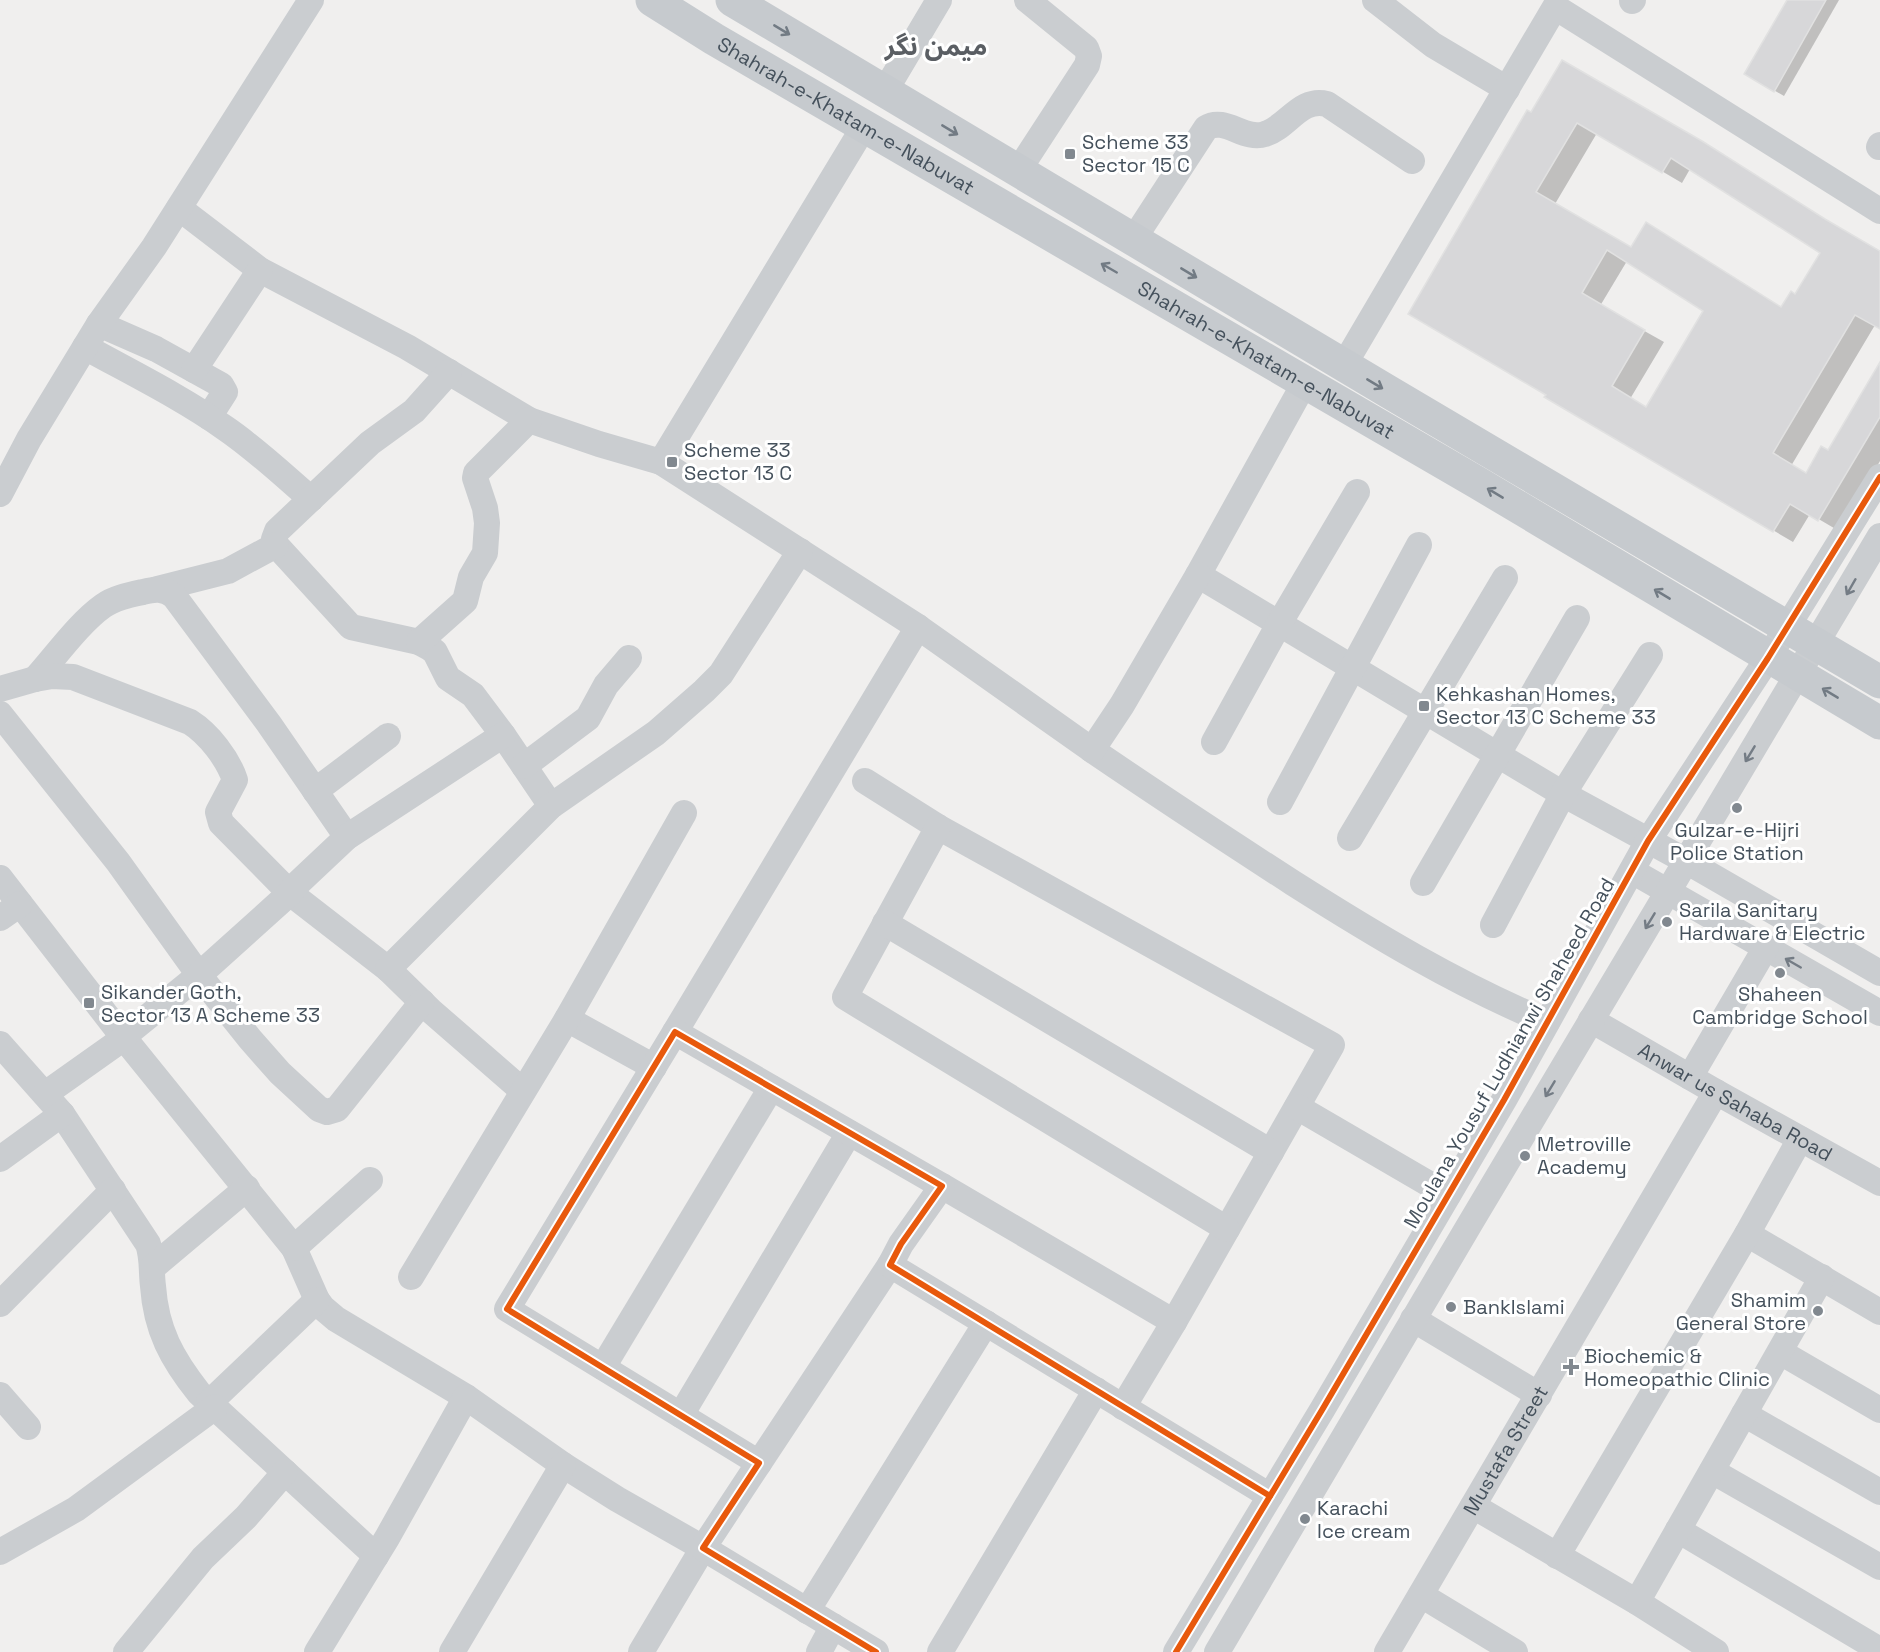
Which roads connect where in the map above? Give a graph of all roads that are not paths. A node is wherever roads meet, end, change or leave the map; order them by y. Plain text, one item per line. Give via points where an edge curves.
1 (311, 0) edge
2 (652, 0) edge
3 (732, 0) edge
4 (939, 0) edge
5 (1027, 0) edge
6 (1375, 0) edge
7 (1507, 89) junction
8 (885, 91) junction
9 (865, 125) junction
10 (1412, 161) dead end
11 (1018, 171) junction
12 (179, 208) junction
13 (1880, 211) edge
14 (1134, 240) junction
15 (260, 270) junction
16 (99, 324) junction
17 (85, 346) junction
18 (1344, 365) junction
19 (194, 370) junction
20 (449, 372) junction
21 (1305, 382) junction
22 (209, 417) junction
23 (529, 420) junction
24 (661, 462) junction
25 (1880, 477) edge
26 (1357, 492) dead end
27 (0, 494) edge
28 (311, 499) junction
29 (1880, 536) edge
30 (276, 545) junction
31 (1419, 545) dead end
32 (800, 551) junction
33 (1198, 575) junction
34 (1505, 578) dead end
35 (157, 589) junction
36 (1577, 618) dead end
37 (1279, 624) junction
38 (1787, 626) junction
39 (918, 627) junction
40 (419, 642) junction
41 (1817, 643) junction
42 (1650, 655) dead end
43 (629, 658) dead end
44 (1768, 658) junction
45 (1352, 668) junction
46 (1798, 675) junction
47 (35, 679) junction
48 (1880, 682) edge
49 (0, 689) edge
50 (1426, 712) junction
51 (0, 714) edge
52 (1880, 723) edge
53 (503, 735) junction
54 (388, 736) dead end
55 (1214, 742) dead end
56 (1092, 750) junction
57 (1496, 754) junction
58 (524, 765) junction
59 (865, 781) dead end
60 (315, 791) junction
61 (1563, 794) junction
62 (1280, 802) dead end
63 (551, 806) junction
64 (684, 813) dead end
65 (938, 827) junction
66 (347, 837) junction
67 (1350, 838) dead end
68 (1648, 841) junction
69 (1686, 861) junction
70 (1632, 871) junction
71 (0, 878) edge
72 (1423, 883) dead end
73 (1668, 890) junction
74 (290, 893) junction
75 (10, 911) edge
76 (885, 923) junction
77 (1493, 925) dead end
78 (1766, 947) junction
79 (388, 969) junction
80 (1880, 973) edge
81 (199, 975) junction
82 (422, 1002) junction
83 (1880, 1013) edge
84 (567, 1019) junction
85 (1591, 1020) junction
86 (1547, 1022) junction
87 (675, 1032) junction
88 (124, 1038) junction
89 (0, 1044) edge
90 (654, 1067) junction
91 (1690, 1077) junction
92 (771, 1088) junction
93 (523, 1091) junction
94 (1716, 1092) junction
95 (45, 1094) junction
96 (1297, 1107) junction
97 (62, 1114) junction
98 (849, 1133) junction
99 (1800, 1139) junction
100 (1271, 1152) junction
101 (0, 1159) edge
102 (370, 1180) dead end
103 (1880, 1183) edge
104 (942, 1186) junction
105 (247, 1188) junction
106 (113, 1190) junction
107 (1448, 1195) junction
108 (1227, 1228) junction
109 (1747, 1234) junction
110 (294, 1248) junction
111 (890, 1265) junction
112 (152, 1268) junction
113 (411, 1277) dead end
114 (1822, 1277) junction
115 (318, 1300) junction
116 (0, 1304) edge
117 (1880, 1312) edge
118 (1413, 1319) junction
119 (1174, 1322) junction
120 (986, 1323) junction
121 (1780, 1352) junction
122 (603, 1367) junction
123 (1096, 1390) junction
124 (0, 1395) edge
125 (1539, 1395) junction
126 (466, 1397) junction
127 (212, 1405) junction
128 (1123, 1407) junction
129 (1880, 1410) edge
130 (1744, 1414) junction
131 (681, 1415) junction
132 (28, 1428) dead end
133 (759, 1463) junction
134 (563, 1465) junction
135 (1712, 1471) junction
136 (285, 1472) junction
137 (1880, 1492) edge
138 (1270, 1496) junction
139 (1473, 1506) junction
140 (1678, 1530) junction
141 (703, 1548) junction
142 (0, 1552) edge
143 (376, 1556) junction
144 (1557, 1556) junction
145 (1880, 1567) edge
146 (1421, 1595) junction
147 (1637, 1602) junction
148 (807, 1611) junction
149 (833, 1626) junction
150 (1506, 1650) edge
151 (1880, 1650) edge
152 (126, 1652) edge
153 (317, 1652) edge
154 (452, 1652) edge
155 (641, 1652) edge
156 (819, 1652) edge
157 (876, 1652) edge
158 (940, 1652) edge
159 (1176, 1652) edge
160 (1217, 1652) edge
161 (1387, 1652) edge
162 (1716, 1652) edge

1 - 12 street
2 - 9 main road, Shahrah-e-Khatam-e-Nabuvat
3 -> 8 main road, Shahrah-e-Khatam-e-Nabuvat
4 - 8 street
5 - 11 street via 1086,48 1089,56 1087,65
6 - 7 street via 1433,45
7 - 13 street via 1555,7
7 - 18 street
8 -> 11 main road, Shahrah-e-Khatam-e-Nabuvat
21 -> 9 main road, Shahrah-e-Khatam-e-Nabuvat
9 - 24 street
10 - 14 street via 1319,102 1303,106 1266,134 1249,136 1218,123 1206,128
11 - 14 main road, Shahrah-e-Khatam-e-Nabuvat
12 - 15 street
12 - 16 street
14 -> 18 main road, Shahrah-e-Khatam-e-Nabuvat
15 - 19 street
15 - 20 street
16 - 17 street
16 - 19 street
17 - 22 street
17 - 27 street
18 -> 38 main road, Shahrah-e-Khatam-e-Nabuvat
19 - 22 street via 225,392
20 - 23 street
20 - 28 street via 414,411 370,443
21 - 33 street
44 -> 21 main road, Shahrah-e-Khatam-e-Nabuvat
22 - 28 street via 255,450
23 - 24 street
23 - 40 street via 476,473 487,523 484,553 471,577 465,601
24 - 32 street
25 - 38 street, Moulana Yousuf Ludhianwi Shaheed Road
26 - 37 street
28 - 30 street via 277,531
29 -> 41 street
30 - 35 street via 228,571
30 - 40 street via 351,627
31 - 45 street
32 - 39 street
32 - 63 street via 722,674 656,734
33 - 37 street
33 - 56 street
34 - 50 street
35 - 47 street via 103,606
35 - 60 street via 174,596
36 - 57 street
37 - 45 street
37 - 55 street
38 - 41 main road, Shahrah-e-Khatam-e-Nabuvat
38 - 44 street, Moulana Yousuf Ludhianwi Shaheed Road
39 - 56 street
39 - 87 street
40 - 53 street via 435,652 448,678 473,695
41 - 46 street
41 - 48 main road, Shahrah-e-Khatam-e-Nabuvat
42 - 61 street
43 - 58 street via 606,685 588,718
44 - 46 main road, Shahrah-e-Khatam-e-Nabuvat
44 - 68 street, Moulana Yousuf Ludhianwi Shaheed Road
45 - 50 street
45 - 62 street
52 -> 46 main road, Shahrah-e-Khatam-e-Nabuvat
46 -> 69 street
47 - 49 street
47 - 74 street via 72,677 200,728 234,777 218,812 221,823
50 - 57 street
50 - 67 street
51 - 81 street via 118,862
53 - 58 street
53 - 66 street
54 - 60 street
56 - 86 street via 1346,916 1443,974
57 - 61 street
57 - 72 street
58 - 63 street
59 - 65 street
60 - 66 street
61 - 68 street
61 - 77 street
63 - 79 street
64 - 84 street
65 - 76 street
65 - 96 street via 1332,1045
66 - 74 street
68 - 69 street
68 - 70 street, Moulana Yousuf Ludhianwi Shaheed Road
69 - 73 street
69 - 80 street
70 - 73 street
70 - 86 street, Moulana Yousuf Ludhianwi Shaheed Road
71 - 75 street
73 - 78 street
73 -> 85 street
74 - 79 street
74 - 81 street
75 - 88 street
76 - 100 street
76 - 108 street via 845,997
83 -> 78 street
78 - 91 street
79 - 82 street
81 - 82 street via 280,1073 327,1112 337,1109
81 - 88 street
82 - 93 street
84 - 90 street
84 - 93 street
85 - 91 street, Anwar us Sahaba Road
85 -> 118 street
86 - 107 street, Moulana Yousuf Ludhianwi Shaheed Road
87 - 90 street
87 - 92 street
88 - 95 street
88 - 105 street
89 - 95 street
90 - 122 street via 507,1308
91 - 94 street, Anwar us Sahaba Road
92 - 98 street
92 - 122 street
93 - 113 street
94 - 99 street, Anwar us Sahaba Road
94 - 125 street, Mustafa Street
95 - 97 street
96 - 100 street
96 - 107 street
97 - 101 street
97 - 106 street
98 - 104 street
98 - 131 street
99 - 103 street, Anwar us Sahaba Road
99 - 109 street
100 - 108 street
102 - 110 street
104 - 111 street
104 - 119 street
105 - 110 street
105 - 112 street
106 - 112 street via 148,1244
106 - 116 street
107 - 138 street, Moulana Yousuf Ludhianwi Shaheed Road
108 - 119 street
109 - 114 street
109 - 144 street
110 - 115 street
111 - 120 street
111 - 133 street
112 - 127 street via 167,1347 178,1367
114 - 117 street
114 - 121 street
115 - 126 street via 336,1318
115 - 127 street
118 - 125 street
118 - 160 street
119 - 128 street
120 - 123 street
120 - 148 street
121 - 129 street
121 - 130 street
122 - 131 street
123 - 128 street
123 - 158 street
124 - 132 street
125 - 139 street, Mustafa Street
126 - 134 street
126 - 143 street
127 - 136 street
127 - 142 street via 76,1509
128 - 138 street
130 - 135 street
130 - 137 street
131 - 133 street
133 - 141 street
134 - 141 street
134 - 154 street
135 - 140 street
135 - 145 street
136 - 143 street
136 - 152 street via 203,1558
138 - 159 street, Moulana Yousuf Ludhianwi Shaheed Road
139 - 144 street
139 - 146 street, Mustafa Street
140 - 147 street
140 - 151 street
141 - 148 street
141 - 155 street
143 - 153 street
144 - 147 street
146 - 150 street
146 - 161 street, Mustafa Street
147 - 162 street
148 - 149 street
149 - 156 street
149 - 157 street

